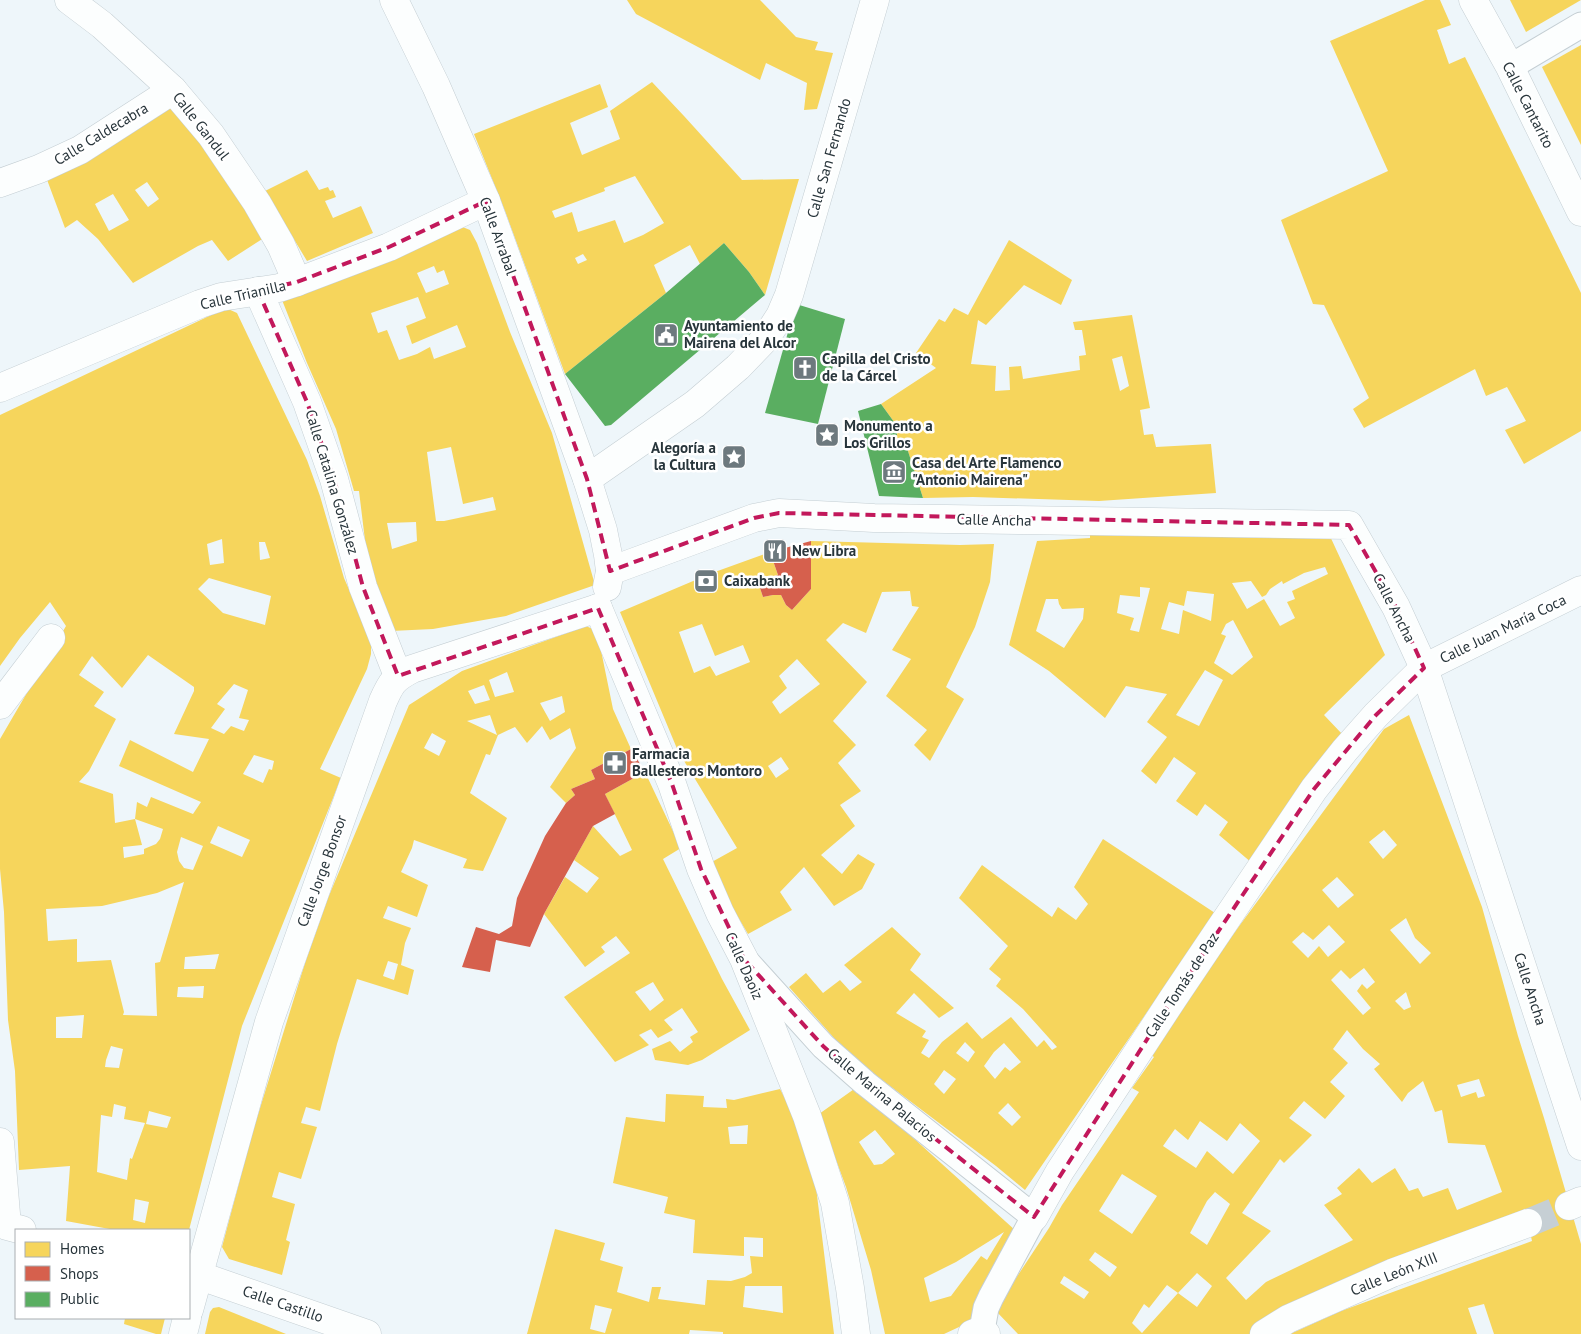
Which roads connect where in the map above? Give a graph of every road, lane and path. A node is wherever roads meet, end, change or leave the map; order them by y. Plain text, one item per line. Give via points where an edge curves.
1 (69, 0) edge
2 (394, 0) edge
3 (875, 0) edge
4 (1472, 0) edge
5 (1581, 25) edge
6 (1510, 67) junction
7 (173, 90) junction
8 (0, 183) edge
9 (486, 201) junction
10 (1581, 212) edge
11 (297, 282) junction
12 (258, 291) junction
13 (0, 388) edge
14 (587, 479) junction
15 (610, 571) junction
16 (1581, 590) edge
17 (598, 608) junction
18 (50, 638) dead end
19 (1424, 668) junction
20 (398, 676) junction
21 (0, 705) edge
22 (744, 959) junction
23 (0, 1142) edge
24 (1581, 1146) edge
25 (1034, 1217) junction
26 (1528, 1223) tunnel mouth
27 (18, 1229) edge
28 (193, 1273) edge
29 (190, 1301) edge
30 (187, 1319) edge
31 (980, 1332) edge
32 (183, 1334) edge
33 (367, 1334) edge
34 (856, 1334) edge
35 (1264, 1334) edge

1 - 7 street, Calle Gandul via 102,25
2 - 9 street, Calle Arrabal
3 - 14 street, Calle San Fernando via 789,295 780,316 765,339 738,367 695,404
4 - 6 street, Calle Cantarito
5 - 6 street
6 - 10 street, Calle Cantarito
7 - 8 street, Calle Caldecabra via 80,150
7 - 11 street, Calle Gandul via 211,135 257,203
9 - 11 street, Calle Trianilla via 389,247
9 - 14 street, Calle Arrabal
11 - 12 street, Calle Trianilla
12 - 13 street, Calle Trianilla via 200,304
12 - 20 street, Calle Catalina González via 307,402 334,479 363,588
14 - 15 street, Calle Arrabal via 603,530
15 - 17 street via 606,592
15 - 19 street, Calle Ancha via 754,518 779,513 874,518 1349,525 1396,607
16 - 19 street, Calle Juan María Coca
17 - 20 street via 434,661
17 - 22 street, Calle Daoiz via 672,784 701,869
18 - 21 street
19 - 24 street, Calle Ancha
19 - 25 street, Calle Tomás de Paz via 1376,715 1314,789 1060,1171
20 - 28 street, Calle Jorge Bonsor via 383,701 269,1022
22 - 25 street, Calle Marina Palacios via 823,1046 865,1084
22 - 34 street, Calle Daoiz via 806,1116 835,1203
23 - 27 street via 6,1226
25 - 31 street, Calle Tomás de Paz via 991,1297
26 - 35 street, Calle León XIII via 1392,1273 1288,1319
28 - 29 street, Calle Jorge Bonsor
28 - 33 street, Calle Castillo
30 - 32 street

